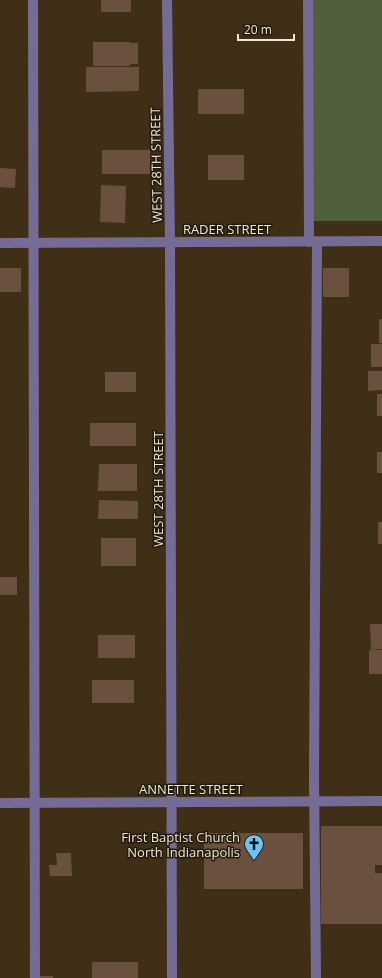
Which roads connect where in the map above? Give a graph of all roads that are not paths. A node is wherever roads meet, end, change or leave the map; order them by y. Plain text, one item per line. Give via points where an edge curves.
1 (33, 0) edge
2 (167, 0) edge
3 (308, 0) edge
4 (382, 241) edge
5 (170, 242) junction
6 (313, 242) junction
7 (0, 243) edge
8 (33, 243) junction
9 (314, 801) junction
10 (382, 801) edge
11 (172, 802) junction
12 (0, 803) edge
13 (35, 803) junction
14 (35, 978) edge
15 (172, 978) edge
16 (316, 978) edge

1 - 8 street
2 - 5 street, WEST 28TH STREET
3 - 6 street
4 - 6 street, RADER STREET
5 - 6 street, RADER STREET
5 - 8 street, RADER STREET
5 - 11 street, WEST 28TH STREET
6 - 9 street
7 - 8 street, RADER STREET
8 - 13 street
9 - 10 street, ANNETTE STREET
9 - 11 street, ANNETTE STREET
9 - 16 street
11 - 13 street, ANNETTE STREET
11 - 15 street, WEST 28TH STREET
12 - 13 street, ANNETTE STREET
13 - 14 street

